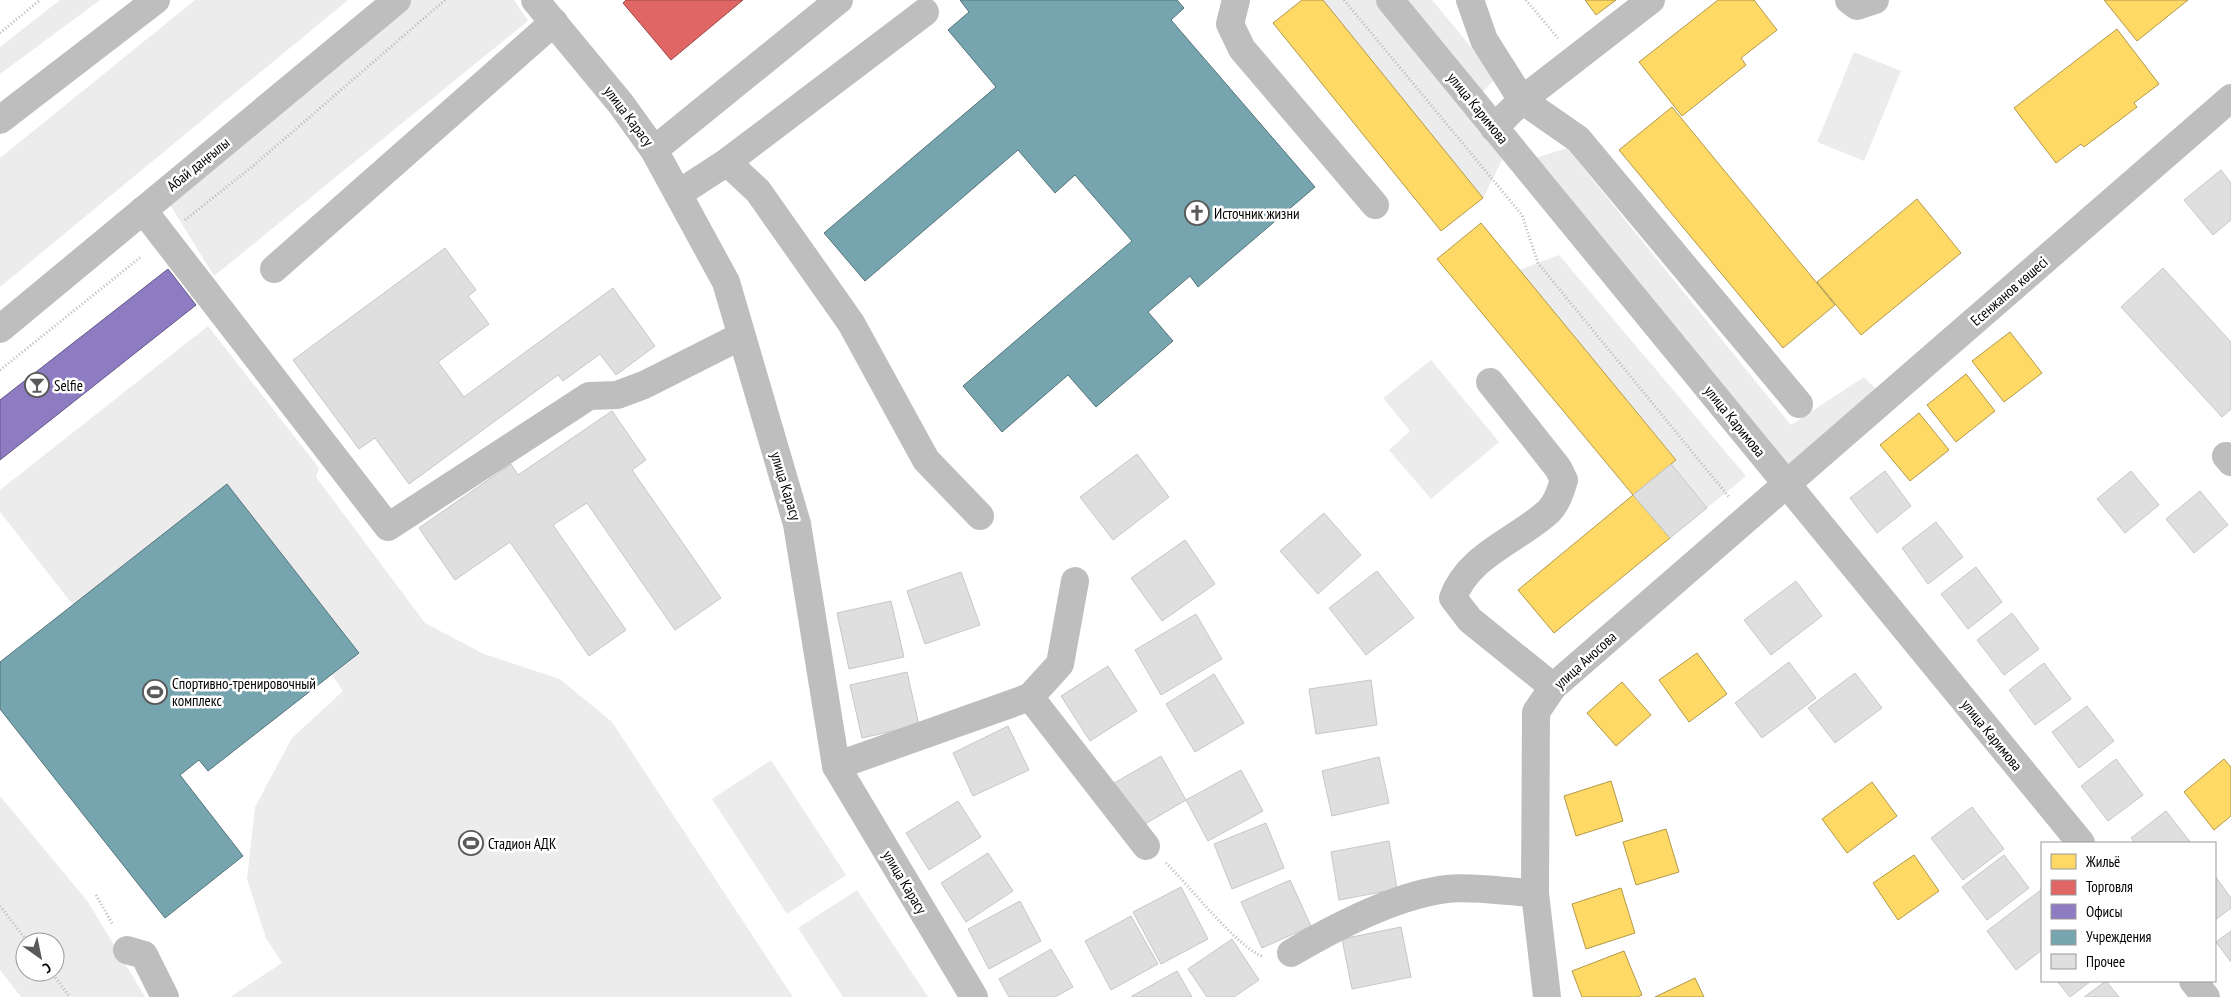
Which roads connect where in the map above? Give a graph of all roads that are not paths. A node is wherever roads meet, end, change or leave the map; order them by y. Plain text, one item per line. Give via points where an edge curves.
1 (156, 0) edge
2 (397, 0) edge
3 (535, 0) edge
4 (839, 0) edge
5 (1236, 0) edge
6 (1390, 0) edge
7 (1470, 0) edge
8 (1651, 0) edge
9 (1849, 0) edge
10 (1875, 0) edge
11 (925, 12) dead end
12 (554, 22) junction
13 (2231, 98) edge
14 (1522, 100) junction
15 (0, 120) edge
16 (1494, 128) junction
17 (654, 150) junction
18 (727, 162) junction
19 (678, 194) junction
20 (1375, 205) dead end
21 (143, 210) junction
22 (274, 269) dead end
23 (0, 329) edge
24 (741, 336) junction
25 (1490, 382) dead end
26 (1799, 404) dead end
27 (1786, 484) junction
28 (980, 516) dead end
29 (1075, 580) dead end
30 (1553, 687) junction
31 (1030, 697) junction
32 (836, 766) junction
33 (2080, 842) edge
34 (1146, 846) road end
35 (1535, 893) junction
36 (127, 950) road end
37 (1291, 952) road end
38 (2194, 982) edge
39 (165, 997) edge
40 (974, 997) edge
41 (1547, 997) edge
42 (2206, 997) edge

1 - 15 street
2 - 21 street, Абай даңғылы
3 - 12 street, улица Карасу
4 - 17 street
5 - 20 street via 1230,24 1242,49
6 - 16 street, улица Каримова
7 - 14 street via 1484,40
8 - 14 street
9 - 10 street via 1857,6
11 - 18 street
12 - 17 street, улица Карасу
12 - 22 street
13 - 27 street, Есенжанов көшесі
14 - 16 street
14 - 26 street via 1578,139
16 - 27 street, улица Каримова
17 - 19 street, улица Карасу
18 - 19 street
18 - 28 street via 758,190 851,323 926,460
19 - 24 street, улица Карасу via 726,282
21 - 23 street, Абай даңғылы
21 - 24 street via 388,527 589,396 617,396
24 - 32 street, улица Карасу via 798,524
25 - 30 street via 1564,480 1550,510 1474,566 1458,583 1453,598 1470,620
27 - 30 street, улица Аносова
27 - 33 street, улица Каримова
29 - 31 street via 1060,664
30 - 35 street, улица Аносова via 1536,712
31 - 32 street
31 - 34 street
32 - 40 street, улица Карасу
35 - 37 street via 1448,888 1411,896
35 - 41 street, улица Аносова
36 - 39 street via 144,954
38 - 42 street

